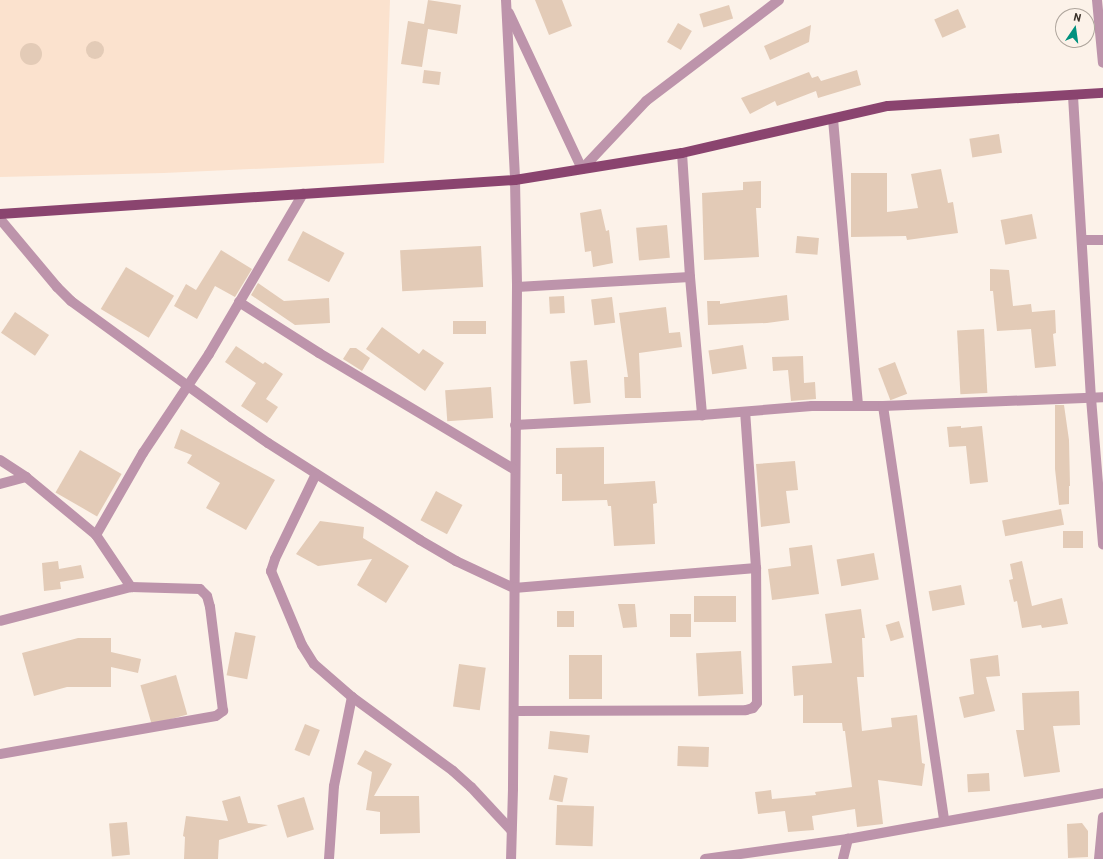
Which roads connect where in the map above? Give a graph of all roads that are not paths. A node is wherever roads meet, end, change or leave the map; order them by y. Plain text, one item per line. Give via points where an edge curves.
1 (779, 0) edge
2 (1097, 0) edge
3 (504, 3) edge
4 (1103, 63) edge
5 (1103, 93) edge
6 (1073, 96) junction
7 (833, 119) junction
8 (682, 153) junction
9 (582, 169) junction
10 (515, 180) junction
11 (303, 194) junction
12 (0, 214) edge
13 (0, 219) edge
14 (1083, 240) junction
15 (1103, 240) edge
16 (690, 277) junction
17 (517, 287) junction
18 (239, 302) junction
19 (188, 385) junction
20 (1103, 397) edge
21 (1091, 398) junction
22 (858, 405) junction
23 (883, 406) junction
24 (745, 412) junction
25 (702, 415) junction
26 (515, 425) junction
27 (0, 460) edge
28 (515, 470) junction
29 (316, 474) junction
30 (26, 477) junction
31 (0, 484) edge
32 (96, 535) junction
33 (1103, 545) edge
34 (756, 568) junction
35 (131, 586) junction
36 (514, 588) junction
37 (0, 621) edge
38 (352, 698) junction
39 (514, 711) junction
40 (0, 754) edge
41 (1103, 793) edge
42 (1103, 817) edge
43 (944, 821) junction
44 (511, 830) junction
45 (848, 839) junction
46 (329, 859) edge
47 (511, 859) edge
48 (705, 859) edge
49 (843, 859) edge
50 (1099, 859) edge

1 - 9 street via 646,101
2 - 4 street
3 - 9 street
3 - 10 street
5 - 6 main road
6 - 7 main road via 888,106
6 - 14 street
7 - 8 main road
7 - 22 street
8 - 9 main road
8 - 16 street
9 - 10 main road
10 - 11 main road
10 - 17 street
11 - 12 main road
11 - 18 street
13 - 19 street via 57,287
14 - 15 street
14 - 21 street
16 - 17 street
16 - 25 street
17 - 26 street
18 - 19 street
18 - 28 street
19 - 29 street
19 - 32 street via 143,453
20 - 21 street
21 - 23 street
21 - 33 street
22 - 23 street
22 - 24 street
23 - 43 street
24 - 25 street
24 - 34 street
25 - 26 street
26 - 28 street
27 - 30 street
28 - 36 street
29 - 36 street via 420,540
29 - 38 street via 275,559 272,571 302,645 314,664
30 - 31 street
30 - 32 street
32 - 35 street
34 - 36 street
34 - 39 street via 758,703 753,708
35 - 37 street
35 - 40 street via 200,589 207,596 224,711 216,716
36 - 39 street
38 - 44 street via 453,771
38 - 46 street via 334,786
39 - 44 street
41 - 43 street
42 - 50 street
43 - 45 street
44 - 47 street
45 - 48 street
45 - 49 street

